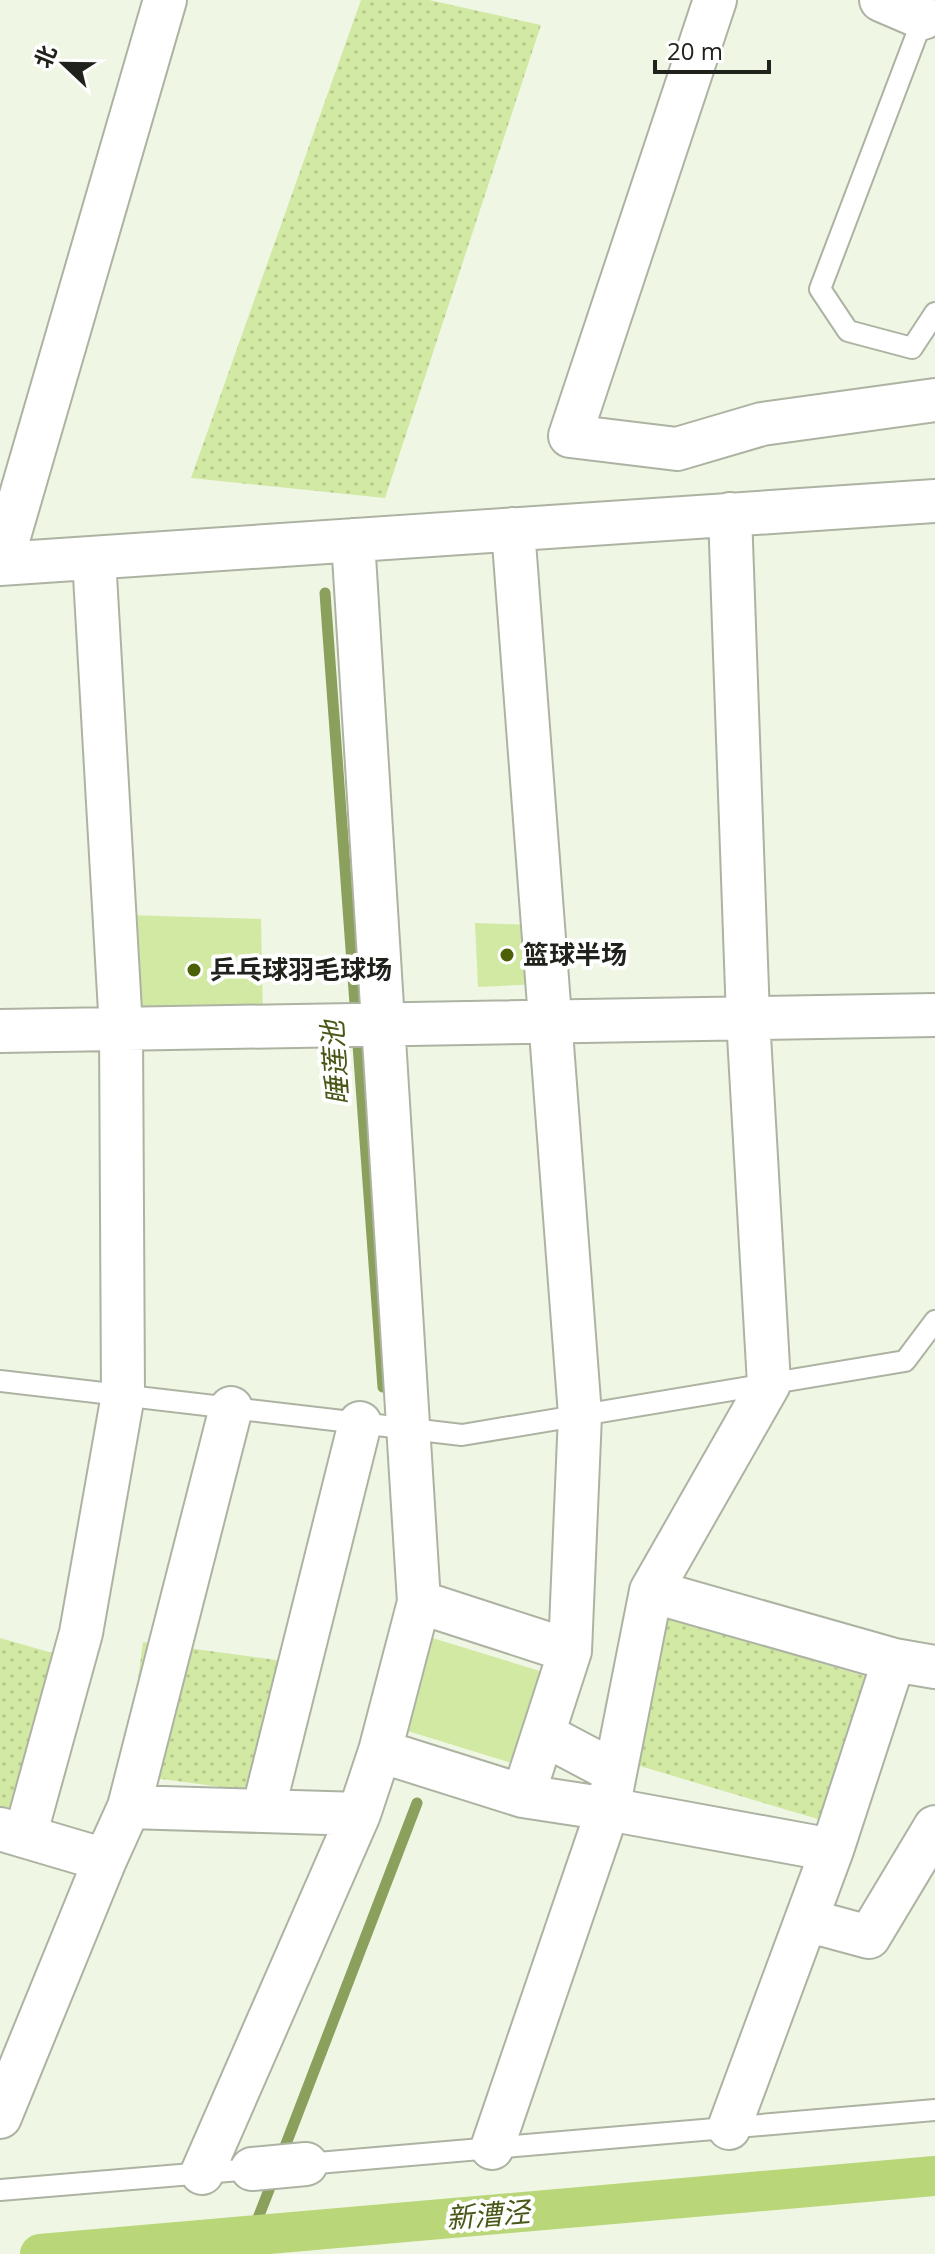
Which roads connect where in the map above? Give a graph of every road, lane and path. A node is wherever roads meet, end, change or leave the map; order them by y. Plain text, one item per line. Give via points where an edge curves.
1 (165, 0) edge
2 (715, 0) edge
3 (881, 0) edge
4 (929, 14) edge
5 (935, 313) edge
6 (935, 400) edge
7 (935, 501) edge
8 (730, 514) junction
9 (513, 529) junction
10 (353, 540) junction
11 (94, 558) junction
12 (0, 564) edge
13 (935, 1015) edge
14 (748, 1018) junction
15 (550, 1022) junction
16 (361, 1025) junction
17 (121, 1029) junction
18 (0, 1031) edge
19 (935, 1321) edge
20 (0, 1381) edge
21 (769, 1384) junction
22 (123, 1395) junction
23 (231, 1408) junction
24 (580, 1415) junction
25 (360, 1423) junction
26 (410, 1429) junction
27 (651, 1591) junction
28 (419, 1602) junction
29 (570, 1651) junction
30 (894, 1660) junction
31 (935, 1667) edge
32 (543, 1734) junction
33 (380, 1751) junction
34 (612, 1790) junction
35 (523, 1796) junction
36 (129, 1807) junction
37 (263, 1811) junction
38 (359, 1814) junction
39 (935, 1827) edge
40 (12, 1832) edge
41 (832, 1850) junction
42 (105, 1860) junction
43 (806, 1920) junction
44 (935, 2110) edge
45 (0, 2117) edge
46 (729, 2128) junction
47 (492, 2148) junction
48 (202, 2173) junction
49 (0, 2190) edge

1 - 12 street
2 - 6 street via 570,436 677,449 762,424
3 - 4 street
4 - 5 lane via 820,289 848,331 912,348
7 - 8 street
8 - 9 street
8 - 14 street
9 - 10 street
9 - 15 street
10 - 11 street
10 - 16 street
11 - 12 street
11 - 17 street
13 - 14 street
14 - 15 street
14 - 21 street
15 - 16 street
15 - 24 street
16 - 17 street
16 - 26 street
17 - 18 street
17 - 22 street
19 - 21 lane via 905,1361
20 - 22 lane
21 - 24 lane
21 - 27 street
22 - 23 lane
22 - 40 street via 81,1633
23 - 25 lane
23 - 36 street
24 - 26 lane via 462,1435
24 - 29 street
25 - 26 lane
25 - 37 street
26 - 28 street
27 - 30 street
27 - 34 street
28 - 29 street
28 - 33 street
29 - 32 street
30 - 31 street
30 - 41 street
32 - 34 street
32 - 35 street
33 - 35 street
33 - 38 street
34 - 35 street
34 - 41 street
34 - 47 street
36 - 37 street
36 - 42 street
37 - 38 street
38 - 48 street
39 - 43 street via 869,1937
40 - 42 street
41 - 43 street
42 - 45 street
43 - 46 street
44 - 46 lane
46 - 47 lane
47 - 48 lane
48 - 49 lane

